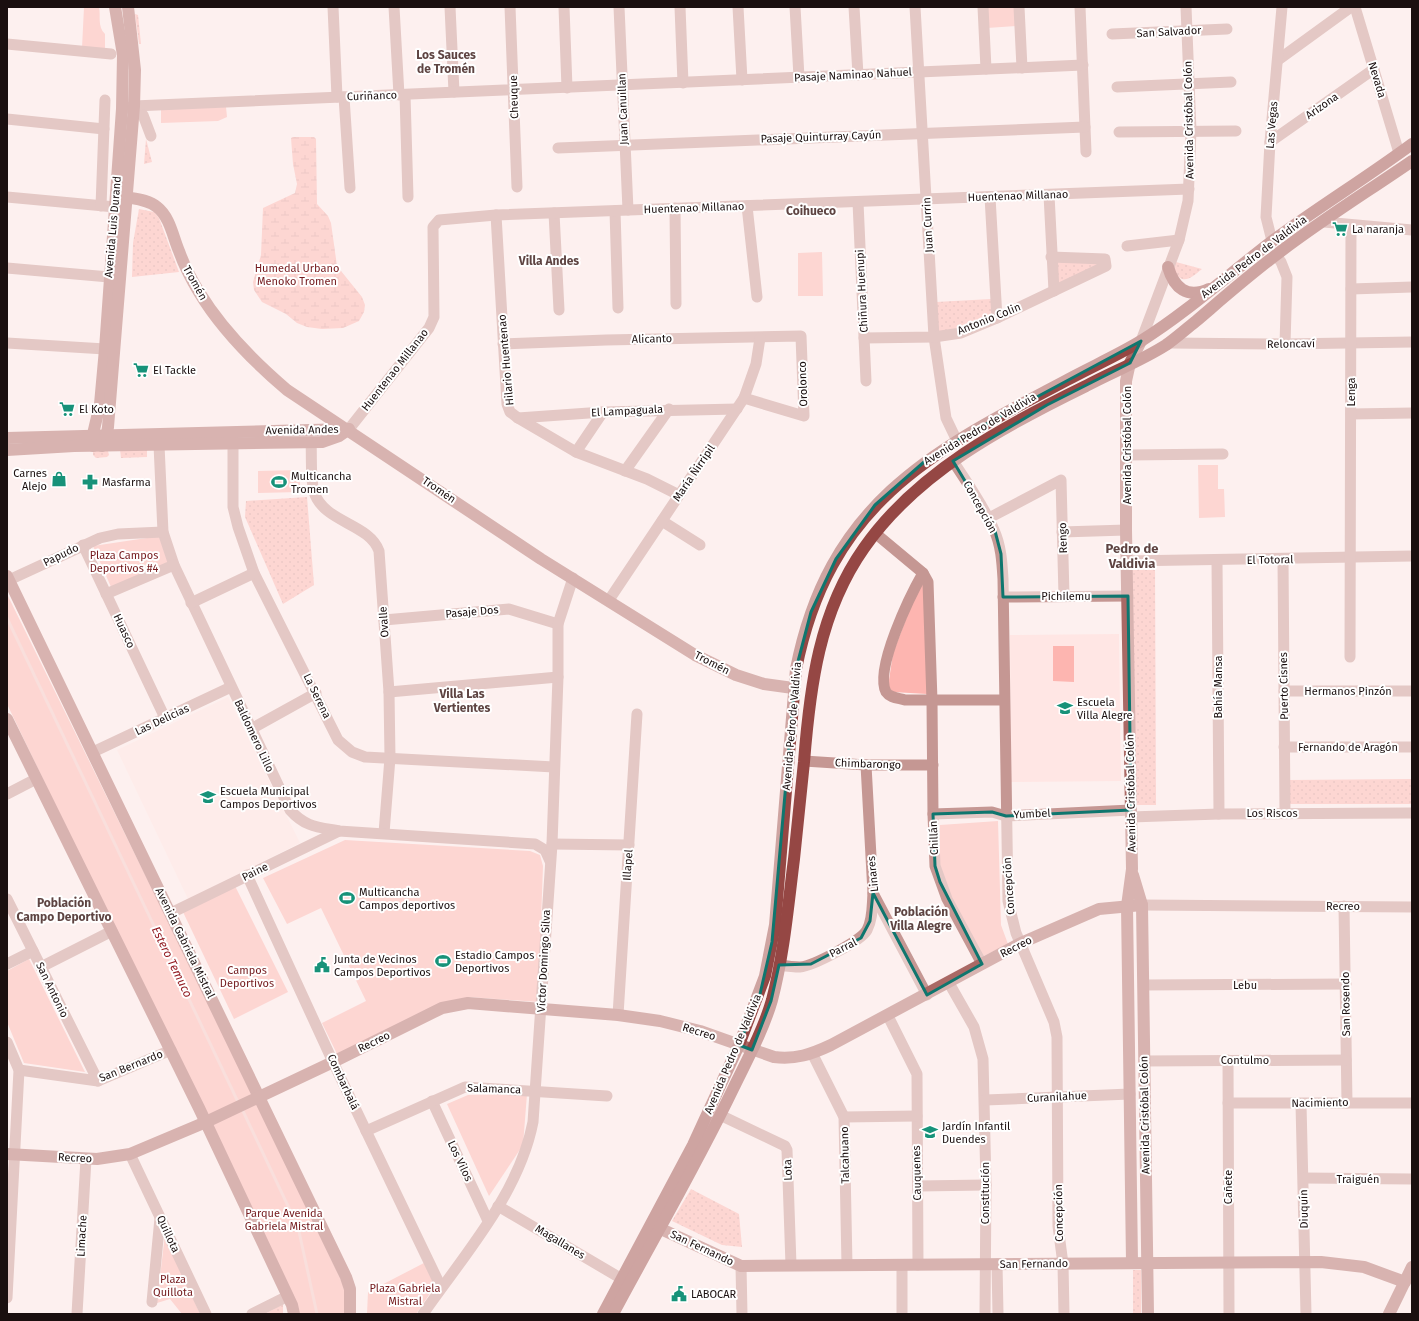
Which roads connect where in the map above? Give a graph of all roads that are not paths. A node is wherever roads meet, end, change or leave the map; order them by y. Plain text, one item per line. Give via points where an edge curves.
1 (115, 7) edge
2 (334, 7) edge
3 (394, 7) edge
4 (450, 7) edge
5 (510, 7) edge
6 (564, 7) edge
7 (620, 7) edge
8 (680, 7) edge
9 (738, 7) edge
10 (795, 7) edge
11 (854, 7) edge
12 (915, 7) edge
13 (983, 7) edge
14 (1019, 7) edge
15 (1080, 7) edge
16 (1186, 7) edge
17 (1282, 7) edge
18 (1351, 7) edge
19 (1355, 7) edge
20 (128, 8) edge
21 (118, 22) junction
22 (1227, 29) dead end
23 (1187, 31) junction
24 (1112, 34) dead end
25 (7, 44) edge
26 (111, 54) dead end
27 (1278, 60) junction
28 (1083, 65) junction
29 (1022, 68) junction
30 (986, 69) junction
31 (1374, 69) junction
32 (918, 72) junction
33 (858, 75) junction
34 (799, 78) junction
35 (742, 80) junction
36 (1231, 82) dead end
37 (683, 83) junction
38 (1190, 84) junction
39 (622, 85) junction
40 (1117, 87) dead end
41 (567, 88) junction
42 (513, 90) junction
43 (454, 92) junction
44 (402, 95) junction
45 (341, 97) junction
46 (106, 100) dead end
47 (128, 108) junction
48 (142, 115) dead end
49 (7, 120) edge
50 (1085, 127) junction
51 (104, 129) junction
52 (1190, 131) junction
53 (1236, 131) dead end
54 (1119, 132) dead end
55 (922, 133) junction
56 (151, 136) dead end
57 (1270, 142) junction
58 (1412, 144) edge
59 (625, 145) junction
60 (558, 148) dead end
61 (1086, 152) dead end
62 (1399, 153) junction
63 (1412, 161) edge
64 (518, 187) dead end
65 (350, 188) dead end
66 (1189, 189) junction
67 (1049, 195) junction
68 (7, 197) edge
69 (408, 197) dead end
70 (990, 197) junction
71 (926, 199) junction
72 (858, 202) junction
73 (122, 203) junction
74 (101, 206) junction
75 (747, 206) junction
76 (675, 208) junction
77 (628, 210) junction
78 (615, 211) junction
79 (554, 213) junction
80 (496, 215) junction
81 (1324, 222) junction
82 (1351, 225) junction
83 (1412, 230) edge
84 (1179, 240) junction
85 (1272, 241) junction
86 (1127, 246) dead end
87 (1276, 255) junction
88 (1051, 257) junction
89 (1168, 267) junction
90 (7, 268) edge
91 (109, 277) junction
92 (1215, 286) junction
93 (1412, 287) edge
94 (1351, 289) junction
95 (1054, 291) junction
96 (757, 298) dead end
97 (676, 304) dead end
98 (618, 308) dead end
99 (559, 310) dead end
100 (997, 318) junction
101 (801, 336) joint
102 (934, 337) junction
103 (760, 338) junction
104 (864, 338) junction
105 (1141, 341) junction
106 (1170, 342) junction
107 (1351, 342) junction
108 (1412, 342) edge
109 (7, 343) edge
110 (503, 344) junction
111 (1285, 344) junction
112 (105, 349) junction
113 (1130, 363) junction
114 (866, 381) dead end
115 (744, 398) junction
116 (669, 409) junction
117 (737, 409) junction
118 (603, 412) junction
119 (1412, 413) edge
120 (1351, 414) junction
121 (518, 418) junction
122 (349, 429) junction
123 (107, 434) junction
124 (7, 438) edge
125 (957, 441) junction
126 (96, 442) junction
127 (311, 442) junction
128 (233, 443) junction
129 (159, 444) junction
130 (7, 450) edge
131 (576, 452) junction
132 (1223, 454) dead end
133 (1127, 455) junction
134 (954, 461) junction
135 (625, 471) junction
136 (679, 495) junction
137 (989, 518) junction
138 (662, 521) junction
139 (1126, 530) junction
140 (163, 532) junction
141 (1062, 532) junction
142 (875, 533) junction
143 (83, 545) junction
144 (700, 546) dead end
145 (1412, 556) edge
146 (1350, 558) junction
147 (1283, 559) junction
148 (1217, 560) junction
149 (1127, 561) junction
150 (174, 565) junction
151 (254, 573) junction
152 (923, 573) junction
153 (8, 578) edge
154 (573, 578) junction
155 (106, 594) junction
156 (1064, 596) junction
157 (1128, 596) junction
158 (1003, 597) junction
159 (609, 600) junction
160 (191, 603) junction
161 (384, 620) junction
162 (558, 624) junction
163 (817, 657) junction
164 (1350, 657) dead end
165 (558, 677) junction
166 (231, 687) junction
167 (793, 688) junction
168 (1284, 691) junction
169 (1412, 691) edge
170 (389, 692) junction
171 (316, 693) junction
172 (1004, 700) junction
173 (932, 701) junction
174 (637, 714) dead end
175 (165, 718) junction
176 (7, 719) edge
177 (251, 729) junction
178 (1284, 747) junction
179 (1412, 747) edge
180 (93, 752) junction
181 (390, 758) junction
182 (804, 761) junction
183 (866, 765) junction
184 (933, 765) junction
185 (554, 767) junction
186 (36, 779) junction
187 (7, 794) edge
188 (1131, 813) junction
189 (1285, 813) junction
190 (1412, 813) edge
191 (933, 814) junction
192 (1219, 814) junction
193 (1006, 816) junction
194 (339, 831) junction
195 (384, 833) junction
196 (552, 844) junction
197 (629, 845) junction
198 (550, 862) junction
199 (1132, 869) junction
200 (248, 875) junction
201 (873, 893) junction
202 (7, 899) edge
203 (1127, 906) junction
204 (1142, 906) junction
205 (1344, 906) junction
206 (1412, 907) edge
207 (171, 913) junction
208 (112, 931) junction
209 (1021, 943) junction
210 (33, 951) junction
211 (7, 964) edge
212 (982, 964) junction
213 (779, 965) junction
214 (41, 967) junction
215 (949, 983) junction
216 (1346, 984) junction
217 (1144, 985) junction
218 (927, 995) junction
219 (541, 1008) junction
220 (618, 1015) junction
221 (888, 1016) junction
222 (7, 1042) edge
223 (739, 1045) junction
224 (171, 1050) junction
225 (752, 1050) junction
226 (812, 1053) junction
227 (1228, 1060) junction
228 (1346, 1060) junction
229 (1144, 1061) junction
230 (334, 1062) junction
231 (19, 1070) junction
232 (98, 1081) junction
233 (536, 1091) junction
234 (1130, 1094) junction
235 (607, 1096) dead end
236 (1057, 1096) junction
237 (256, 1098) junction
238 (985, 1100) junction
239 (432, 1101) junction
240 (1228, 1103) junction
241 (1347, 1103) junction
242 (1412, 1103) edge
243 (1301, 1104) junction
244 (720, 1115) junction
245 (917, 1116) junction
246 (844, 1117) junction
247 (206, 1122) junction
248 (366, 1131) junction
249 (11, 1154) edge
250 (130, 1154) junction
251 (86, 1159) junction
252 (1304, 1178) junction
253 (1412, 1179) edge
254 (986, 1185) junction
255 (918, 1186) junction
256 (498, 1206) junction
257 (160, 1218) junction
258 (488, 1220) junction
259 (661, 1229) junction
260 (1132, 1262) junction
261 (1147, 1262) junction
262 (1228, 1262) junction
263 (1305, 1262) junction
264 (991, 1264) junction
265 (1063, 1264) junction
266 (791, 1265) junction
267 (847, 1265) junction
268 (902, 1265) junction
269 (918, 1265) junction
270 (741, 1266) junction
271 (1412, 1268) edge
272 (622, 1279) junction
273 (1408, 1283) edge
274 (441, 1287) junction
275 (288, 1296) junction
276 (7, 1298) edge
277 (152, 1302) dead end
278 (77, 1314) edge
279 (206, 1314) edge
280 (252, 1314) edge
281 (294, 1314) edge
282 (350, 1314) edge
283 (423, 1314) edge
284 (603, 1314) edge
285 (613, 1314) edge
286 (742, 1314) edge
287 (902, 1314) edge
288 (985, 1314) edge
289 (998, 1314) edge
290 (1064, 1314) edge
291 (1148, 1314) edge
292 (1229, 1314) edge
293 (1306, 1314) edge
294 (1389, 1314) edge

1 - 21 street, Avenida Luis Durand
2 - 45 street
3 - 44 street
4 - 43 street
5 - 42 street, Cheuque
6 - 41 street
7 - 39 street, Juan Canuillan
8 - 37 street
9 - 35 street
10 - 34 street
11 - 33 street
12 - 32 street, Juan Currin
13 - 30 street
14 - 29 street
15 - 28 street
16 - 23 street, Avenida Cristóbal Colón
17 - 27 street, Las Vegas
18 - 27 street
19 - 31 street, Nevada
20 - 21 street
20 - 47 street, Avenida Luis Durand via 135,70
21 - 47 street, Avenida Luis Durand
22 - 23 street, San Salvador
23 - 24 street, San Salvador
23 - 38 street, Avenida Cristóbal Colón
25 - 26 street
27 - 57 street, Las Vegas
28 - 29 street, Pasaje Naminao Nahuel
28 - 50 street
29 - 30 street, Pasaje Naminao Nahuel
30 - 32 street, Pasaje Naminao Nahuel
31 - 57 street, Arizona
31 - 62 street, Nevada
32 - 33 street, Pasaje Naminao Nahuel
32 - 55 street, Juan Currin
33 - 34 street, Pasaje Naminao Nahuel
34 - 35 street, Pasaje Naminao Nahuel
35 - 37 street, Pasaje Naminao Nahuel
36 - 38 street
37 - 39 street, Pasaje Naminao Nahuel
38 - 40 street
38 - 52 street, Avenida Cristóbal Colón
39 - 41 street, Curiñanco
39 - 59 street, Juan Canuillan
41 - 42 street, Curiñanco
42 - 43 street, Curiñanco
42 - 64 street, Cheuque
43 - 44 street, Curiñanco
44 - 45 street, Curiñanco
44 - 69 street
45 - 47 street, Curiñanco
45 - 65 street
46 - 51 street
47 - 73 street, Avenida Luis Durand
48 - 56 street
49 - 51 street
50 - 55 street, Pasaje Quinturray Cayún
50 - 61 street
51 - 74 street
52 - 53 street
52 - 54 street
52 - 66 street, Avenida Cristóbal Colón
55 - 59 street, Pasaje Quinturray Cayún
55 - 71 street, Juan Currin
57 - 85 street, Las Vegas via 1266,216
58 - 62 main road, Avenida Pedro de Valdivia
59 - 60 street, Pasaje Quinturray Cayún
59 - 77 street, Juan Canuillan
62 - 85 main road, Avenida Pedro de Valdivia
63 - 81 main road, Avenida Pedro de Valdivia
66 - 67 street, Huentenao Millanao
66 - 84 street, Avenida Cristóbal Colón
67 - 70 street, Huentenao Millanao
67 - 88 street
68 - 74 street
70 - 71 street, Huentenao Millanao
70 - 100 street
71 - 72 street, Huentenao Millanao
71 - 102 street, Juan Currin
72 - 75 street, Huentenao Millanao
72 - 104 street, Chiñura Huenupi
73 - 74 street
73 - 91 street, Avenida Luis Durand
73 - 122 street, Tromén via 146,201 157,207 165,216 199,292 236,343 287,390
73 - 123 street, Avenida Luis Durand
75 - 76 street, Huentenao Millanao
75 - 96 street
76 - 77 street, Huentenao Millanao
76 - 97 street
77 - 78 street, Huentenao Millanao
78 - 79 street, Huentenao Millanao
78 - 98 street
79 - 80 street, Huentenao Millanao
79 - 99 street
80 - 110 street, Hilario Huentenao
80 - 122 street, Huentenao Millanao via 442,220 434,224 434,317 429,328
81 - 82 street
81 - 87 main road, Avenida Pedro de Valdivia
82 - 83 street
82 - 94 street, Lenga
84 - 86 street
84 - 89 street, Avenida Cristóbal Colón
85 - 92 main road, Avenida Pedro de Valdivia
87 - 106 main road, Avenida Pedro de Valdivia
87 - 111 street via 1287,277
88 - 95 street
88 - 95 street, Antonio Colin via 1105,259 1106,266
89 - 92 main road via 1176,286 1185,291 1198,292
89 - 105 street, Avenida Cristóbal Colón
90 - 91 street
91 - 112 street, Avenida Luis Durand
92 - 105 main road, Avenida Pedro de Valdivia
93 - 94 street
94 - 107 street, Lenga
95 - 100 street, Antonio Colin
100 - 102 street, Antonio Colin via 961,333
101 - 103 street, Alicanto
101 - 115 street, Orolonco via 804,416
102 - 104 street, Antonio Colin
102 - 125 street, Juan Currin via 946,418
103 - 110 street, Alicanto
103 - 115 street, María Ñirripil via 756,364
104 - 114 street, Chiñura Huenupi
105 - 113 street, Avenida Cristóbal Colón
105 - 125 main road, Avenida Pedro de Valdivia
106 - 111 street, Reloncaví
106 - 113 main road, Avenida Pedro de Valdivia
107 - 108 street, Reloncaví
107 - 111 street, Reloncaví
107 - 120 street, Lenga
109 - 112 street
110 - 121 street, Hilario Huentenao via 507,404 510,412
112 - 126 street, Avenida Luis Durand
113 - 133 street, Avenida Cristóbal Colón via 1126,382
113 - 134 main road, Avenida Pedro de Valdivia via 1033,413
115 - 117 street, María Ñirripil
116 - 117 street, El Lampaguala
116 - 118 street, El Lampaguala
116 - 135 street
117 - 136 street, María Ñirripil
118 - 121 street, El Lampaguala
118 - 131 street
119 - 120 street
120 - 146 street, Lenga
121 - 131 street, Hilario Huentenao
122 - 123 street, Avenida Andes
122 - 127 street, Avenida Andes via 329,440
122 - 154 street, Tromén
123 - 126 street, Avenida Luis Durand
124 - 126 street, Avenida Andes
125 - 167 main road, Avenida Pedro de Valdivia via 924,462 890,490 848,540 826,576 811,612
126 - 129 street, Avenida Andes
126 - 130 street, Avenida Andes
127 - 128 street, Avenida Andes
127 - 161 street, Ovalle via 313,485 318,500 327,512 372,539 377,546
128 - 129 street, Avenida Andes
128 - 151 street, La Serena via 235,516
129 - 140 street, Baldomero Lillo
131 - 135 street, Hilario Huentenao
132 - 133 street
133 - 139 street, Avenida Cristóbal Colón
134 - 137 street, Concepción
134 - 142 main road, Avenida Pedro de Valdivia via 902,503
135 - 136 street, Hilario Huentenao
136 - 138 street, María Ñirripil
137 - 141 street, Rengo via 1061,480
137 - 158 street, Concepción via 1001,554
138 - 144 street
138 - 159 street, María Ñirripil
139 - 141 street
139 - 149 street, Avenida Cristóbal Colón
140 - 143 street, Papudo via 109,535
140 - 150 street, Baldomero Lillo
141 - 156 street, Rengo
142 - 152 street
142 - 163 main road, Avenida Pedro de Valdivia via 854,563 839,593
143 - 153 street, Papudo
143 - 155 street, Huasco
145 - 146 street, El Totoral
146 - 147 street, El Totoral
146 - 164 street, Lenga
147 - 148 street, El Totoral
147 - 168 street, Puerto Cisnes
148 - 149 street, El Totoral
148 - 192 street, Bahía Mansa
149 - 157 street, Avenida Cristóbal Colón
150 - 155 street
150 - 160 street, Baldomero Lillo
151 - 160 street
151 - 171 street, La Serena
152 - 173 street, Chillán via 928,582 930,599
152 - 173 street via 904,610 891,644 885,684 886,692 891,697
153 - 180 street, Avenida Gabriela Mistral
154 - 159 street, Tromén
154 - 162 street, Víctor Domingo Silva
155 - 175 street, Huasco
156 - 157 street, Pichilemu
156 - 158 street, Pichilemu
157 - 188 street, Avenida Cristóbal Colón
158 - 172 street, Concepción
159 - 167 street, Tromén via 722,670 757,682
160 - 166 street, Baldomero Lillo
161 - 162 street, Pasaje Dos via 510,609
161 - 170 street, Ovalle
162 - 165 street, Víctor Domingo Silva
163 - 167 main road via 802,684
163 - 182 main road, Avenida Pedro de Valdivia via 808,708
165 - 170 street
165 - 185 street, Víctor Domingo Silva
166 - 175 street, Las Delicias
166 - 177 street, Baldomero Lillo
167 - 223 main road, Avenida Pedro de Valdivia via 772,942 760,994
168 - 169 street, Hermanos Pinzón
168 - 178 street, Puerto Cisnes
170 - 181 street, Ovalle
171 - 177 street
171 - 181 street, La Serena via 338,740 346,748 364,757
172 - 173 street
172 - 193 street, Concepción
173 - 184 street, Chillán
174 - 197 street, Illapel
175 - 180 street, Las Delicias
176 - 186 street
177 - 194 street, Baldomero Lillo via 290,810 299,821 313,827
178 - 179 street, Fernando de Aragón
178 - 189 street, Puerto Cisnes
180 - 207 street, Avenida Gabriela Mistral
181 - 185 street, La Serena
181 - 195 street, Ovalle
182 - 183 street, Chimbarongo
182 - 213 main road, Avenida Pedro de Valdivia
183 - 184 street, Chimbarongo
183 - 201 street, Linares
184 - 191 street, Chillán
185 - 196 street, Víctor Domingo Silva
186 - 187 street
186 - 208 street
188 - 192 street, Los Riscos
188 - 193 street, Yumbel
188 - 199 street, Avenida Cristóbal Colón
189 - 190 street, Los Riscos
189 - 192 street, Los Riscos
191 - 193 street, Yumbel via 992,812
191 - 212 street, Chillán via 935,866 940,882
193 - 209 street, Concepción via 1008,901 1012,922
194 - 195 street, Baldomero Lillo
194 - 200 street, Paine
195 - 198 street, Baldomero Lillo via 535,844 545,850
196 - 197 street
196 - 198 street, Víctor Domingo Silva
197 - 220 street, Illapel
198 - 219 street, Víctor Domingo Silva
199 - 203 street, Avenida Cristóbal Colón
199 - 204 street, Avenida Cristóbal Colón
200 - 207 street, Paine
200 - 230 street, Combarbalá
201 - 213 street, Parral via 870,921 861,938 811,964 801,967
201 - 218 street, Linares
202 - 210 street, San Antonio
203 - 204 street, Recreo
203 - 209 street, Recreo via 1099,908
203 - 234 street, Avenida Cristóbal Colón
204 - 205 street, Recreo
204 - 217 street, Avenida Cristóbal Colón
205 - 206 street, Recreo
205 - 216 street, San Rosendo
207 - 237 street, Avenida Gabriela Mistral
208 - 214 street
208 - 224 street
209 - 212 street, Recreo
209 - 236 street, Concepción via 1054,1022 1057,1037
210 - 211 street
210 - 214 street, San Antonio
212 - 215 street, Recreo
213 - 225 main road, Avenida Pedro de Valdivia via 769,1007
214 - 232 street, San Antonio
215 - 218 street, Recreo
215 - 238 street, Constitución via 978,1037 983,1058
216 - 217 street, Lebu
216 - 228 street, San Rosendo
217 - 229 street, Avenida Cristóbal Colón
218 - 221 street, Recreo
219 - 220 street, Recreo
219 - 230 street, Recreo via 468,1003 442,1008
219 - 233 street, Víctor Domingo Silva
220 - 223 street, Recreo via 681,1026
221 - 226 street, Recreo
221 - 245 street, Cauquenes via 917,1074
222 - 231 street
223 - 225 street, Recreo
223 - 272 main road, Avenida Pedro de Valdivia via 693,1145
224 - 232 street, San Bernardo
224 - 247 street
225 - 226 street, Recreo via 786,1059
225 - 244 main road, Avenida Pedro de Valdivia
226 - 246 street, Talcahuano
227 - 228 street, Contulmo
227 - 229 street, Contulmo
227 - 240 street, Cañete
228 - 241 street, San Rosendo
229 - 261 street, Avenida Cristóbal Colón
230 - 237 street, Recreo
230 - 248 street, Combarbalá
231 - 232 street, San Bernardo
231 - 249 street
233 - 235 street, Salamanca
233 - 239 street, Salamanca via 464,1087
233 - 256 street, Víctor Domingo Silva via 526,1153
234 - 236 street, Curanilahue
234 - 260 street, Avenida Cristóbal Colón
236 - 238 street, Curanilahue
236 - 265 street, Concepción via 1058,1226
237 - 247 street, Recreo
237 - 282 street, Avenida Gabriela Mistral via 346,1277 350,1289
238 - 254 street, Constitución
239 - 248 street, Salamanca
239 - 258 street, Los Vilos
240 - 243 street, Nacimiento
240 - 262 street, Cañete
241 - 242 street, Nacimiento
241 - 243 street, Nacimiento
243 - 252 street, Diuquín
244 - 259 main road, Avenida Pedro de Valdivia
244 - 266 street, Lota via 780,1143 787,1150
245 - 246 street
245 - 255 street, Cauquenes
246 - 267 street, Talcahuano
247 - 250 street, Recreo
247 - 275 street
248 - 274 street, Combarbalá
249 - 251 street, Recreo
249 - 276 street
250 - 251 street, Recreo
250 - 257 street, Quillota
251 - 278 street, Limache
252 - 253 street, Traiguén
252 - 263 street, Diuquín
254 - 255 street
254 - 264 street, Constitución
255 - 269 street, Cauquenes
256 - 258 street, Víctor Domingo Silva
256 - 272 street, Magallanes
257 - 277 street
257 - 279 street, Quillota
258 - 274 street, Víctor Domingo Silva
259 - 270 street, San Fernando
259 - 285 main road, Avenida Pedro de Valdivia
260 - 261 street, San Fernando
260 - 265 street, San Fernando
261 - 262 street, San Fernando
261 - 291 street, Avenida Cristóbal Colón
262 - 263 street, San Fernando
262 - 292 street, Cañete
263 - 273 street, San Fernando via 1350,1264 1377,1270
263 - 293 street, Diuquín
264 - 265 street, San Fernando
264 - 269 street, San Fernando
264 - 288 street, Constitución
264 - 289 street, Constitución
265 - 290 street, Concepción
266 - 267 street, San Fernando
266 - 270 street, San Fernando
267 - 268 street, San Fernando
268 - 269 street, San Fernando
268 - 287 street
270 - 286 street
271 - 273 street
272 - 284 main road, Avenida Pedro de Valdivia
273 - 294 street
274 - 283 street, Víctor Domingo Silva
275 - 280 street
275 - 281 street

